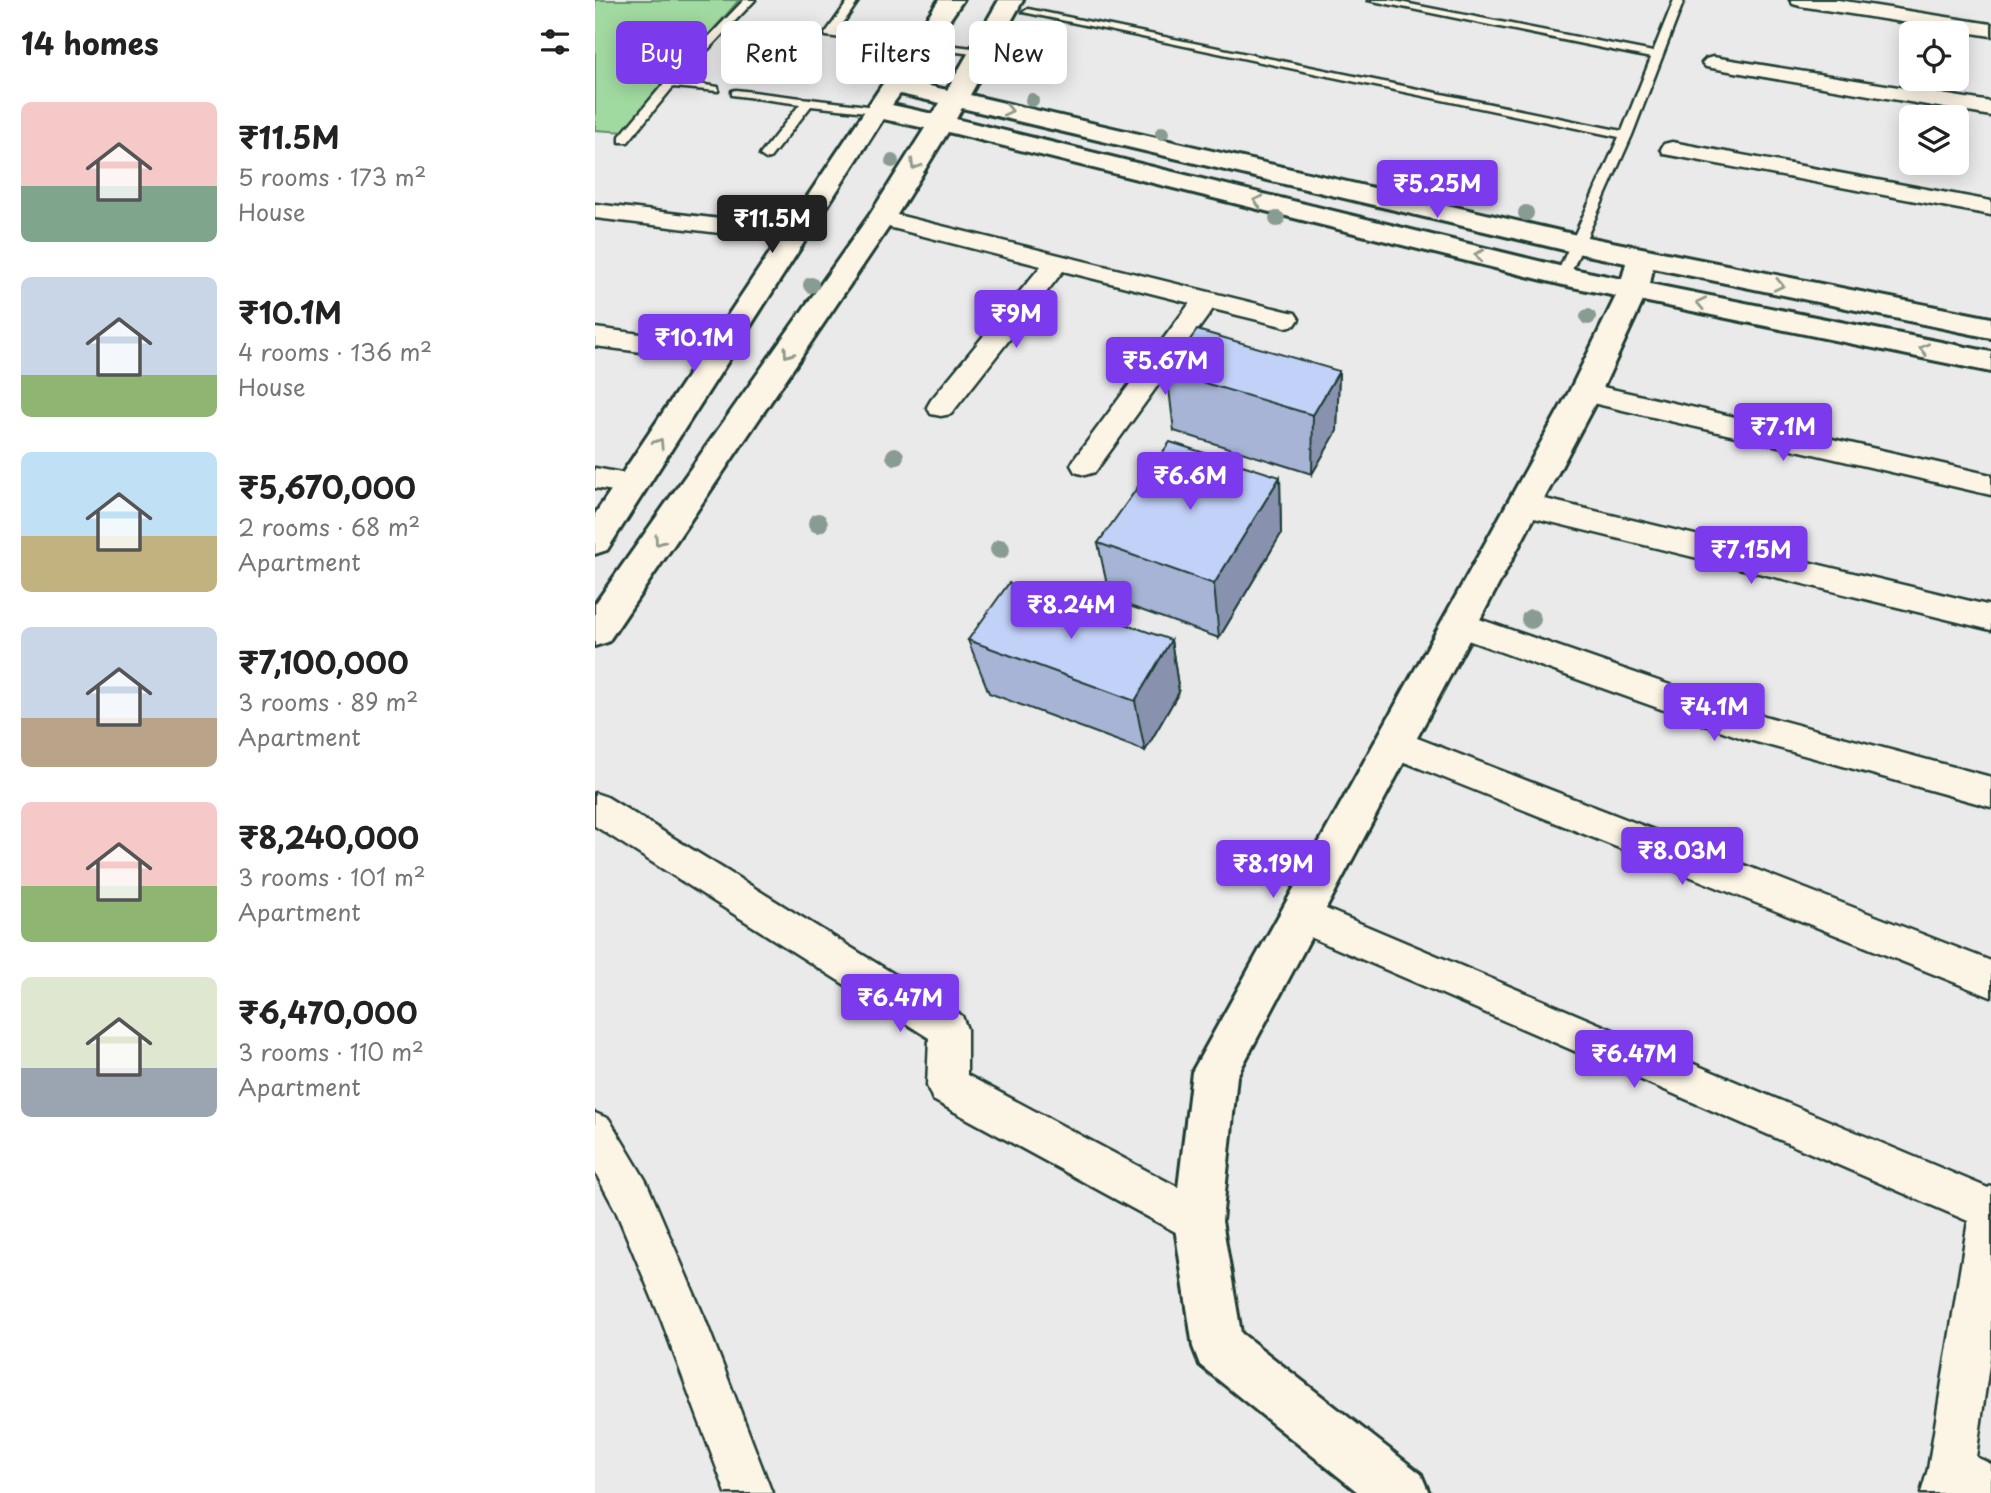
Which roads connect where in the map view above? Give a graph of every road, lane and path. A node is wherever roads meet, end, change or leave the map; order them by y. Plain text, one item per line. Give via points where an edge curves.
1 (750, 0) edge
2 (854, 0) edge
3 (951, 0) edge
4 (1373, 0) edge
5 (1679, 0) edge
6 (1968, 0) edge
7 (1810, 1) edge
8 (1019, 6) edge
9 (839, 21) edge
10 (937, 21) edge
11 (1007, 21) edge
12 (1934, 21) edge
13 (1966, 21) edge
14 (1969, 27) edge
15 (1991, 30) edge
16 (707, 45) edge
17 (1656, 56) junction
18 (1713, 62) dead end
19 (969, 74) edge
20 (669, 84) edge
21 (677, 84) edge
22 (894, 85) joint
23 (714, 89) dead end
24 (736, 93) dead end
25 (956, 97) junction
26 (808, 102) junction
27 (1991, 109) edge
28 (876, 110) junction
29 (941, 123) junction
30 (1626, 135) junction
31 (624, 139) dead end
32 (1672, 149) dead end
33 (766, 155) dead end
34 (1991, 208) edge
35 (595, 211) edge
36 (881, 218) junction
37 (796, 235) junction
38 (1577, 244) junction
39 (1055, 264) junction
40 (1638, 273) junction
41 (1563, 276) junction
42 (1206, 300) junction
43 (1286, 319) dead end
44 (1991, 328) edge
45 (595, 337) edge
46 (718, 353) junction
47 (1991, 362) edge
48 (1585, 393) junction
49 (941, 407) dead end
50 (1086, 465) dead end
51 (595, 478) edge
52 (632, 484) junction
53 (1991, 485) edge
54 (1524, 505) junction
55 (595, 541) edge
56 (1991, 618) edge
57 (1459, 624) junction
58 (595, 632) edge
59 (1394, 743) junction
60 (1991, 792) edge
61 (595, 808) edge
62 (1300, 915) junction
63 (1991, 979) edge
64 (595, 1133) edge
65 (1991, 1208) edge
66 (1198, 1222) junction
67 (1948, 1481) edge
68 (1991, 1489) edge
69 (749, 1493) edge
70 (1402, 1493) edge

1 - 16 lane
2 - 9 lane
3 - 10 street
4 - 17 lane
5 - 17 lane
6 - 13 street
7 - 12 street
8 - 11 street
8 - 30 lane
14 - 15 street
17 - 30 lane
18 - 27 street
19 - 25 street
20 - 31 lane
21 - 23 lane
22 - 25 street
22 - 28 street
24 - 26 lane
25 - 29 street
25 -> 38 street
26 - 28 lane
26 - 33 lane
28 - 29 street
28 - 37 street
29 -> 36 street
41 -> 29 street
30 - 38 lane
32 - 34 street
35 - 37 street
36 - 39 street
36 -> 58 street
37 - 46 street
38 - 40 street
38 - 41 lane
39 - 42 street
39 - 49 street
40 - 41 street
40 -> 44 street
47 -> 40 street
40 - 48 street
42 - 43 street
42 - 50 street
45 - 46 street
52 -> 46 street
48 - 53 street
48 - 54 street
51 - 52 street
52 - 55 street
54 - 56 street
54 - 57 street
57 - 59 street
57 - 60 street via 1742,724
59 - 62 street
59 - 63 street
61 - 66 street via 948,1030 947,1086
62 - 65 street
62 - 66 street via 1215,1072
64 - 69 street via 647,1233
65 - 67 street
66 - 70 street via 1218,1346
67 - 68 street

